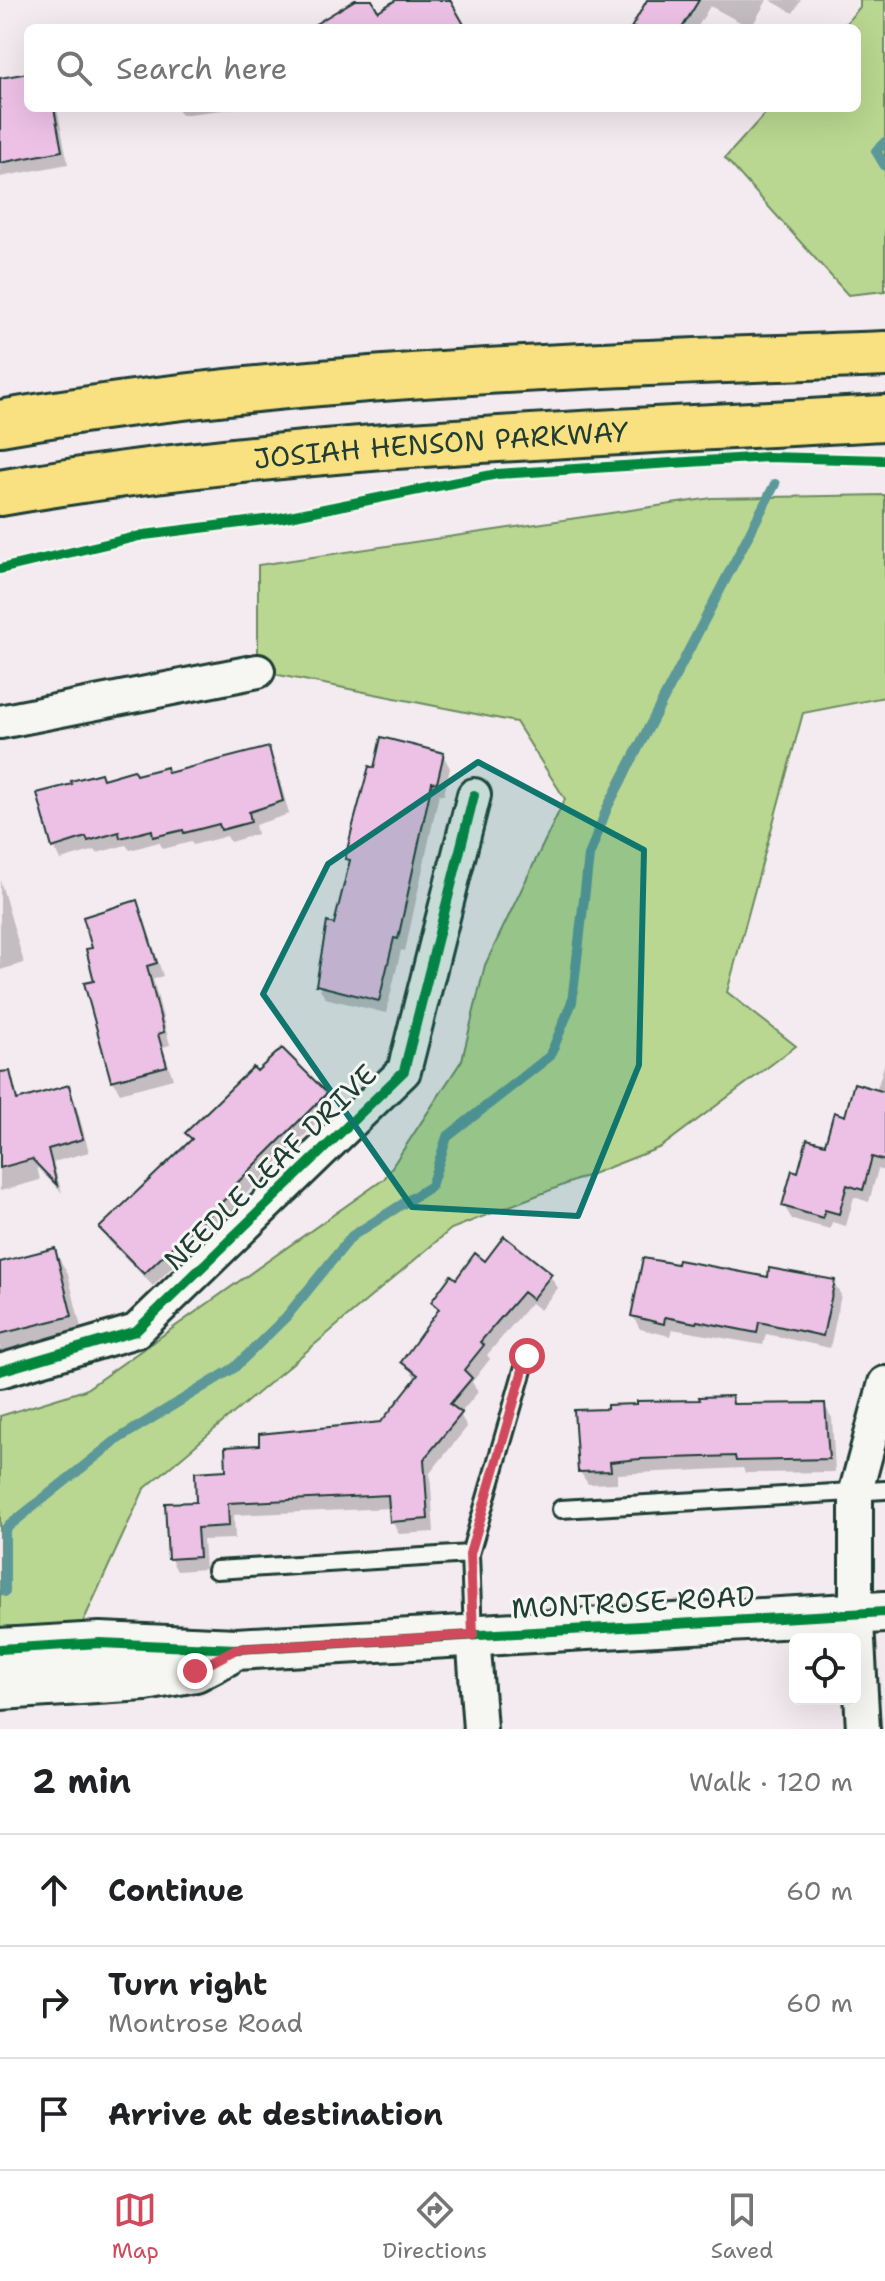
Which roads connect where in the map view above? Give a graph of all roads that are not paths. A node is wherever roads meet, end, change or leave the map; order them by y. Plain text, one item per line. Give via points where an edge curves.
1 (885, 354) edge
2 (885, 418) edge
3 (0, 423) edge
4 (0, 493) edge
5 (258, 671) dead end
6 (0, 722) edge
7 (474, 795) dead end
8 (527, 1356) dead end
9 (0, 1371) edge
10 (885, 1383) edge
11 (870, 1490) edge
12 (561, 1509) dead end
13 (470, 1554) junction
14 (216, 1570) dead end
15 (871, 1613) edge
16 (473, 1635) junction
17 (0, 1649) edge
18 (236, 1649) junction
19 (0, 1689) edge
20 (480, 1729) edge
21 (863, 1729) edge

1 - 3 main road via 368,378 142,401
2 - 4 main road, JOSIAH HENSON PARKWAY via 369,448 173,467
5 - 6 street
7 - 9 street, NEEDLE LEAF DRIVE via 404,1071 136,1331
8 - 13 lane
10 - 11 street
11 - 12 lane
11 - 15 street
13 - 14 lane
13 - 16 lane
15 - 16 street, MONTROSE ROAD
15 - 21 street
16 - 18 street, MONTROSE ROAD
16 - 20 street
17 - 18 street, MONTROSE ROAD via 100,1643
18 - 19 street, MONTROSE ROAD via 195,1671 145,1680

